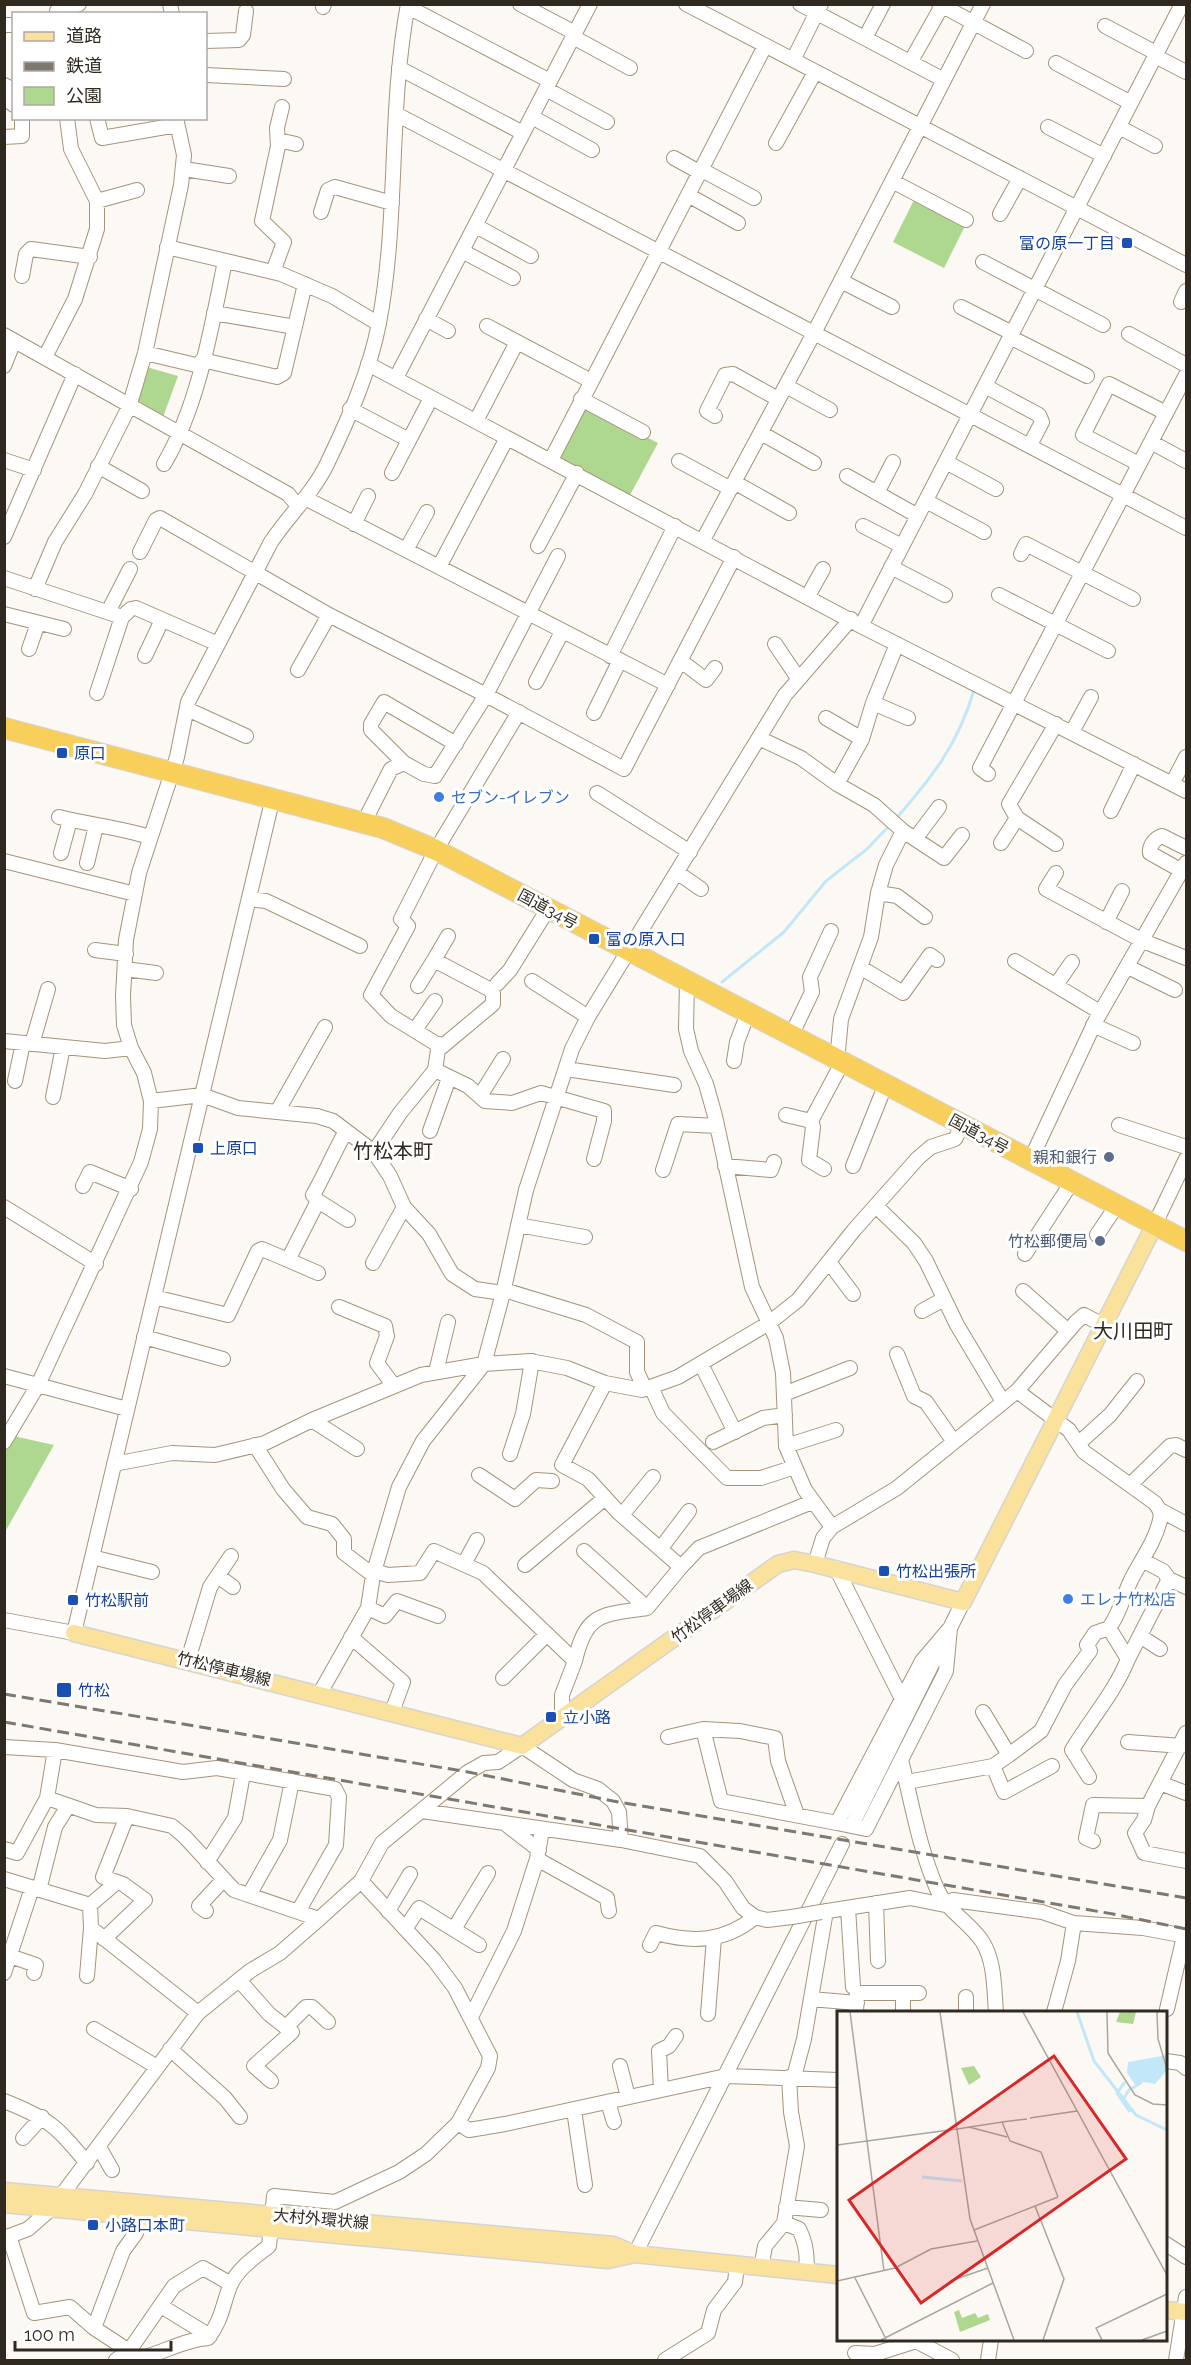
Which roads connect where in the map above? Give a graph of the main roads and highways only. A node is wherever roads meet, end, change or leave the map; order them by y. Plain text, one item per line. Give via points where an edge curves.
1 (4, 728) edge
2 (1155, 1224) junction
3 (1186, 1241) edge
4 (74, 1633) road end
5 (4, 2191) edge
6 (57, 2202) junction
7 (4, 2204) edge
8 (273, 2221) junction
9 (837, 2275) edge
10 (1185, 2307) edge
11 (1167, 2310) edge

1 - 2 highway, 国道34号 via 364,822 436,850
2 - 3 highway, 国道34号
2 - 4 main road, 竹松停車場線 via 963,1602 836,1568 794,1560 777,1564 522,1746
5 - 6 main road, 大村外環状線
6 - 7 main road, 大村外環状線
6 - 8 main road, 大村外環状線
6 - 8 main road, 大村外環状線 via 141,2216
8 - 9 main road, 大村外環状線 via 608,2260 635,2254
10 - 11 main road

